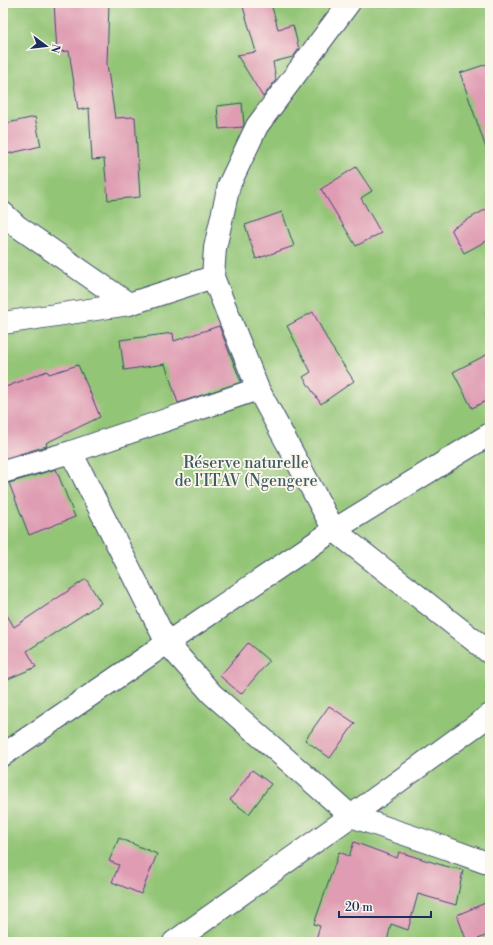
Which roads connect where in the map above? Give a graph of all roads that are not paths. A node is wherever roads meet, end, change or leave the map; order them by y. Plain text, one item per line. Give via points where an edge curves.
1 (350, 3) edge
2 (3, 213) edge
3 (214, 277) junction
4 (129, 304) junction
5 (3, 323) edge
6 (258, 389) junction
7 (490, 434) edge
8 (71, 452) junction
9 (3, 472) edge
10 (334, 530) junction
11 (167, 643) junction
12 (490, 653) edge
13 (490, 715) edge
14 (3, 755) edge
15 (350, 816) junction
16 (490, 864) edge
17 (174, 942) edge

1 - 3 street via 257,126 229,185 215,248
2 - 4 street via 17,226
3 - 4 street
3 - 6 street
4 - 5 street
6 - 8 street
6 - 10 street
7 - 10 street
8 - 9 street
8 - 11 street
10 - 11 street
10 - 12 street
11 - 14 street
11 - 15 street via 212,694
13 - 15 street
15 - 16 street
15 - 17 street

